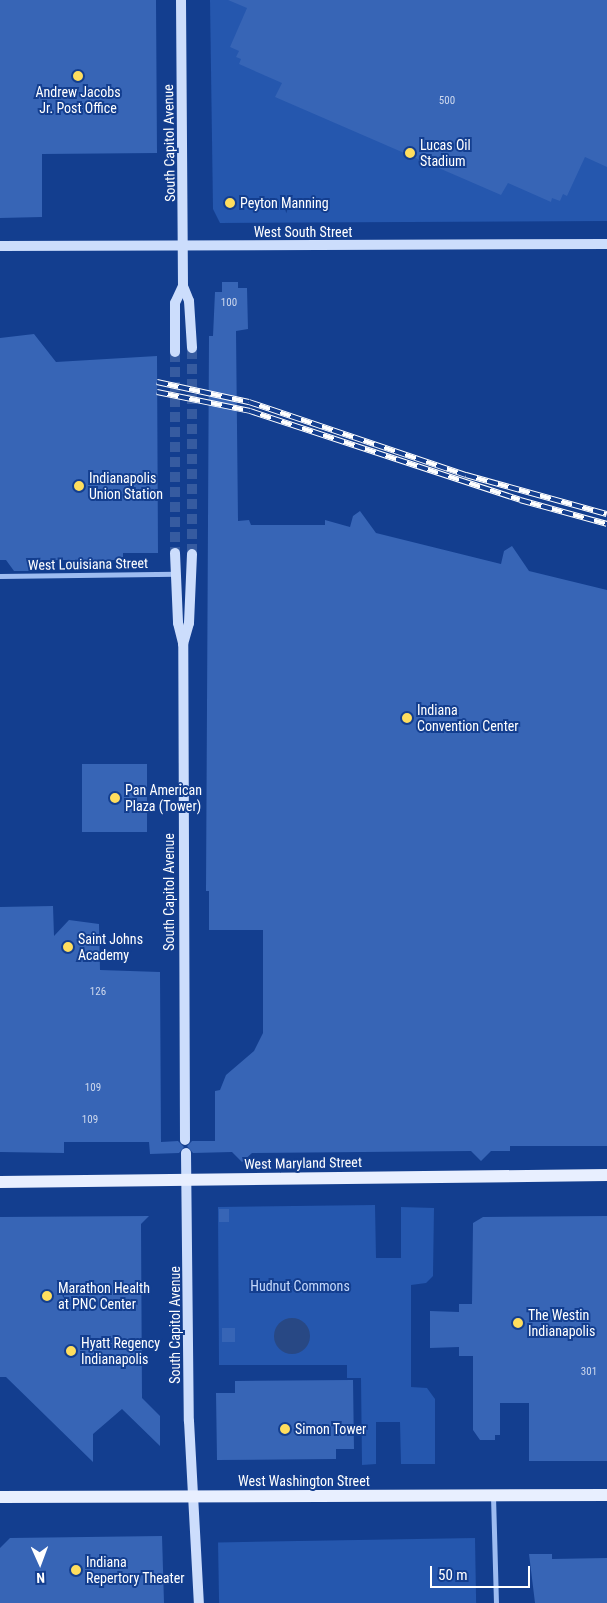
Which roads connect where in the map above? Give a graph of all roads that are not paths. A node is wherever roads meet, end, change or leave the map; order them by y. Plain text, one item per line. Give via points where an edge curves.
1 (181, 0) edge
2 (607, 244) edge
3 (0, 246) edge
4 (183, 246) junction
5 (183, 286) junction
6 (192, 348) tunnel mouth
7 (175, 352) tunnel mouth
8 (175, 553) tunnel mouth
9 (192, 554) tunnel mouth
10 (176, 574) junction
11 (0, 576) edge
12 (183, 644) junction
13 (185, 1140) dead end
14 (186, 1153) dead end
15 (607, 1175) edge
16 (186, 1180) junction
17 (0, 1182) edge
18 (607, 1495) edge
19 (195, 1496) junction
20 (493, 1496) junction
21 (0, 1497) edge
22 (199, 1603) edge
23 (496, 1603) edge

1 - 4 main road, South Capitol Avenue
2 - 4 main road, West South Street
3 - 4 main road, West South Street
4 - 5 main road, South Capitol Avenue
5 - 6 main road, South Capitol Avenue via 189,301
5 - 7 main road, South Capitol Avenue via 175,303
8 - 10 main road, South Capitol Avenue
9 - 12 main road, South Capitol Avenue via 189,623
10 - 11 street, West Louisiana Street
10 - 12 main road, South Capitol Avenue via 178,624
12 - 13 main road, South Capitol Avenue
14 - 16 main road, South Capitol Avenue
15 - 16 main road, West Maryland Street
16 - 17 main road, West Maryland Street
16 - 19 main road, South Capitol Avenue via 189,1420
18 - 20 main road, West Washington Street
19 - 20 main road, West Washington Street
19 - 21 main road, West Washington Street
19 - 22 main road, South Capitol Avenue
20 - 23 street

